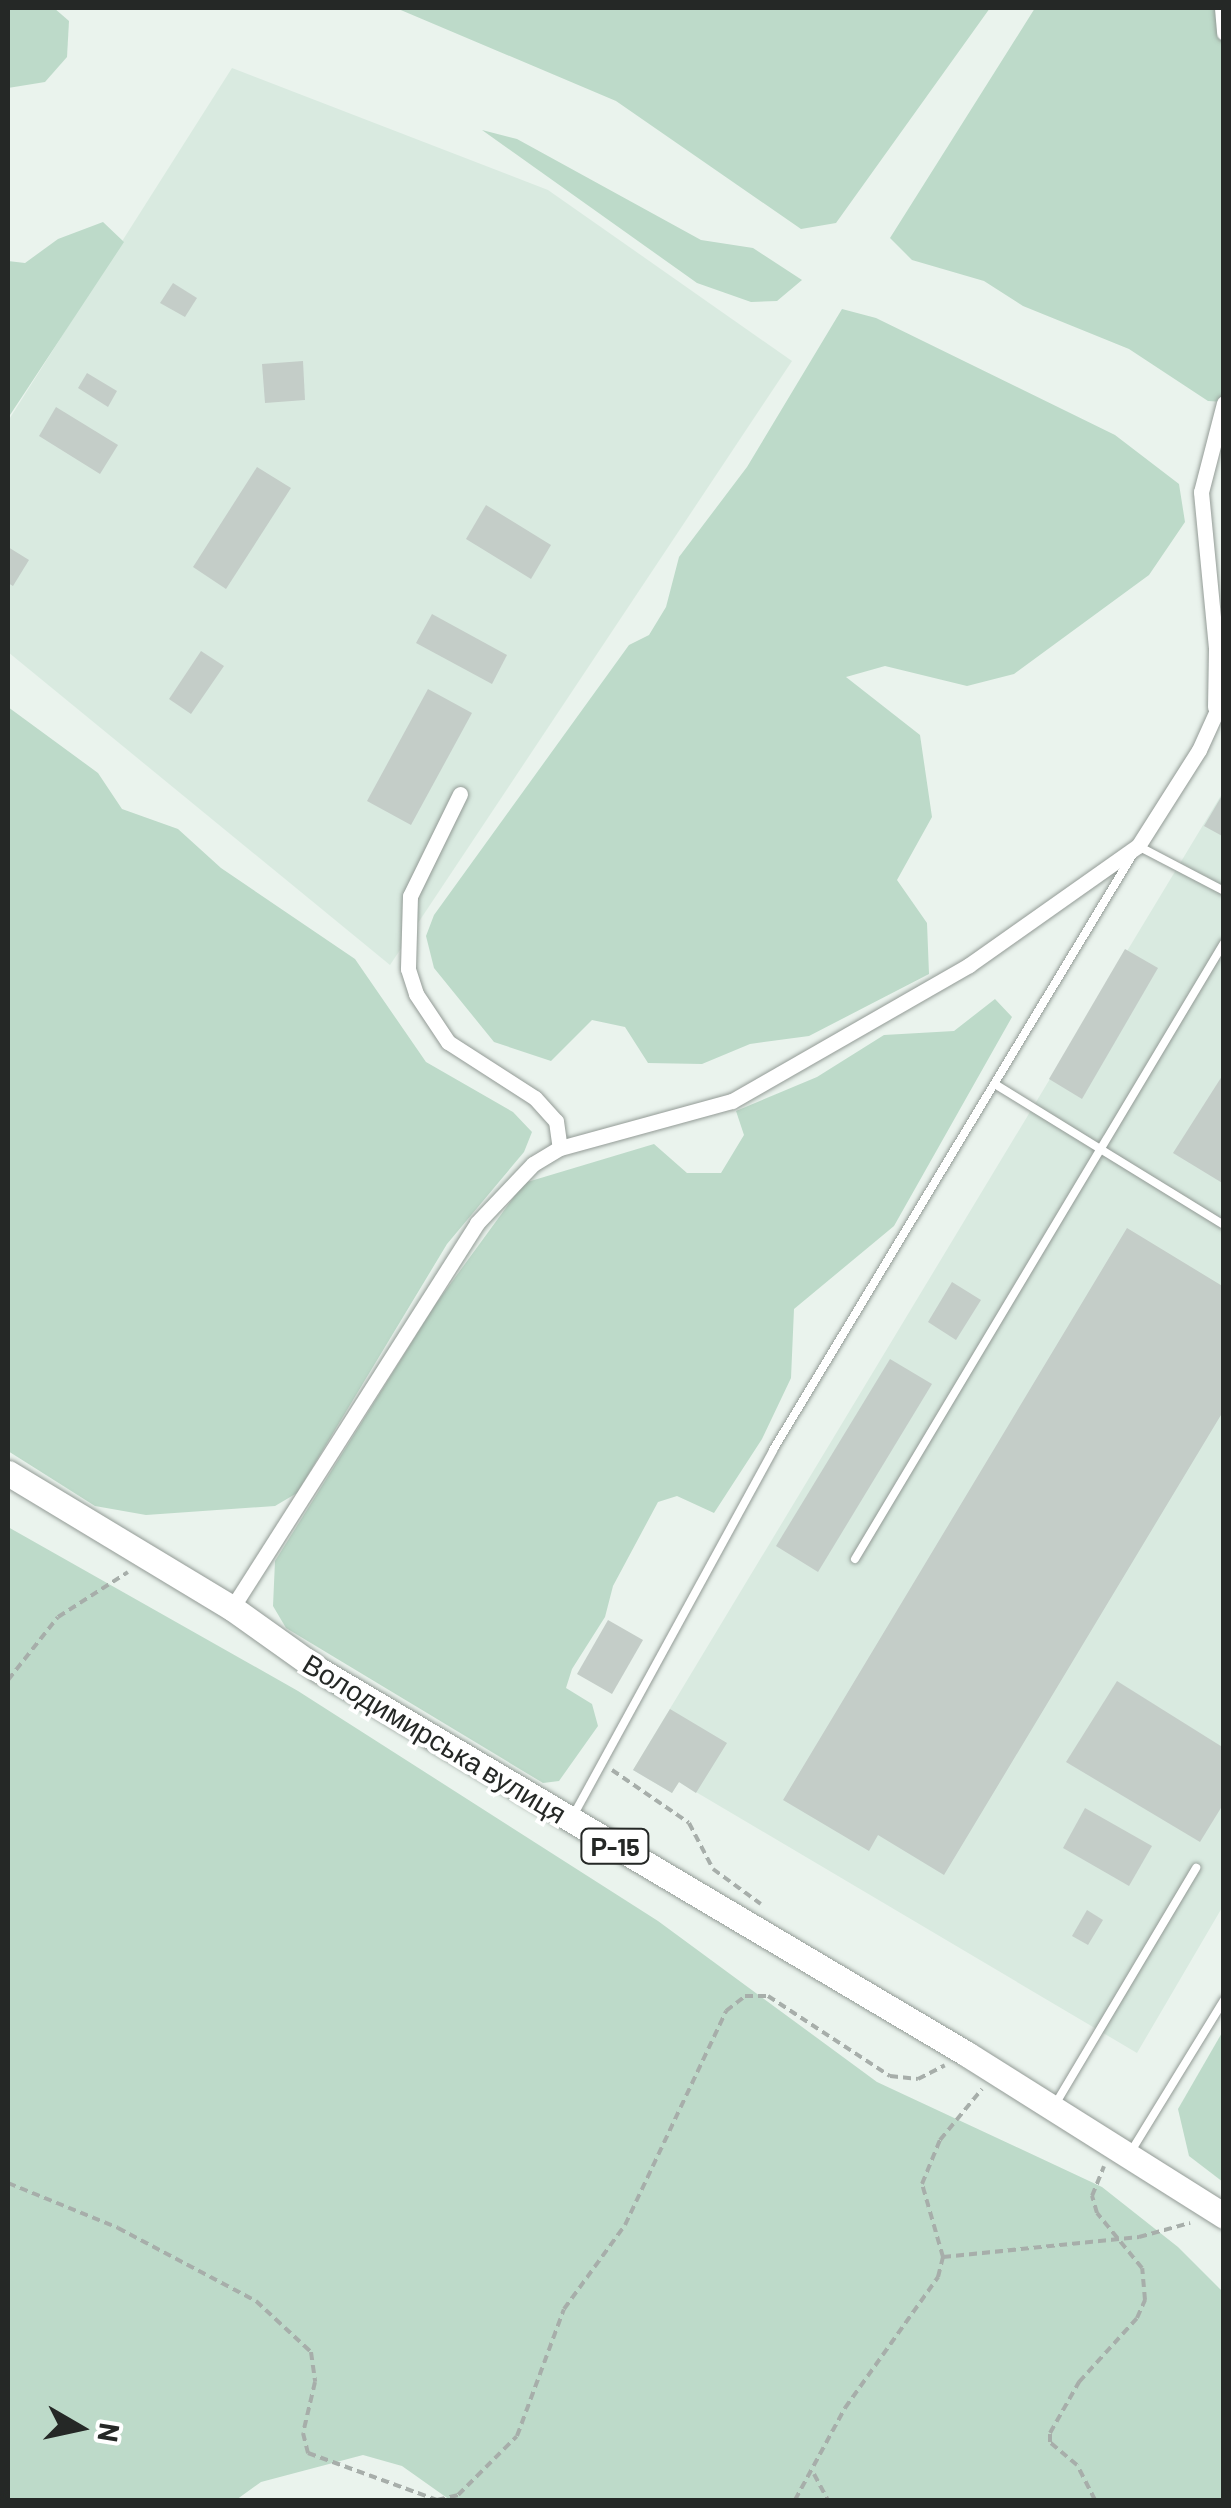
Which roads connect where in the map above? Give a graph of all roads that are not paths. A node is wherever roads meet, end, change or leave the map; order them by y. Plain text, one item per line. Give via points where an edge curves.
1 (1222, 8) edge
2 (1224, 33) edge
3 (1224, 403) edge
4 (1219, 701) edge
5 (460, 794) dead end
6 (1138, 846) junction
7 (1224, 891) edge
8 (1224, 942) edge
9 (998, 1086) junction
10 (560, 1148) junction
11 (1100, 1148) junction
12 (1224, 1225) edge
13 (8, 1473) edge
14 (855, 1560) dead end
15 (232, 1608) junction
16 (571, 1820) junction
17 (1196, 1868) dead end
18 (1224, 2000) edge
19 (1051, 2111) junction
20 (1123, 2154) junction
21 (1220, 2214) edge

1 - 2 street
3 - 4 street via 1201,492
4 - 6 street via 1199,750
5 - 10 street via 410,896 408,969 448,1042 535,1098 556,1121
6 - 7 lane
6 - 9 lane
6 - 10 street via 970,965 732,1101
8 - 11 lane
9 - 11 lane
9 - 16 lane via 773,1450
10 - 15 street via 533,1164 478,1223
11 - 12 lane
11 - 14 lane
13 - 15 main road, Володимирська вулиця / Р-15
15 - 16 main road, Володимирська вулиця / Р-15 via 319,1670
16 - 19 main road, Володимирська вулиця / Р-15 via 968,2054
17 - 19 lane
18 - 20 lane
19 - 20 main road, Володимирська вулиця / Р-15
20 - 21 main road, Володимирська вулиця / Р-15

